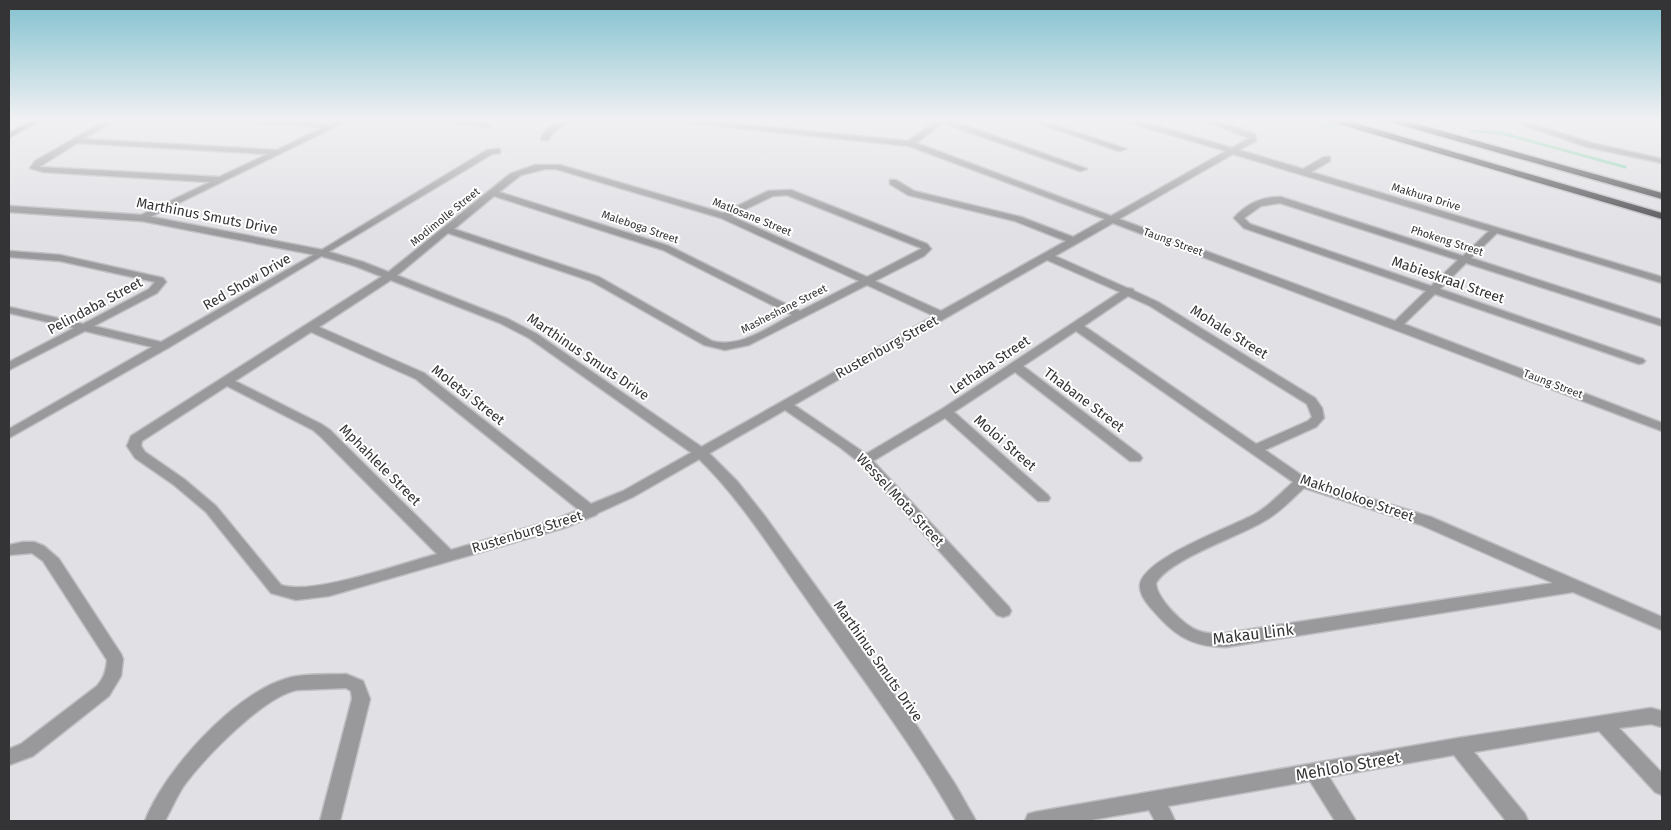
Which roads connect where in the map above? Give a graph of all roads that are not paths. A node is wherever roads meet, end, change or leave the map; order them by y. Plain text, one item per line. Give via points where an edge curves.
1 (47, 158) edge
2 (266, 158) edge
3 (481, 158) edge
4 (947, 158) edge
5 (1052, 158) edge
6 (1222, 158) edge
7 (1256, 158) edge
8 (1464, 158) edge
9 (1527, 158) edge
10 (1647, 158) edge
11 (1327, 159) dead end
12 (1662, 161) edge
13 (542, 166) joint
14 (1084, 169) dead end
15 (1304, 172) junction
16 (221, 180) junction
17 (893, 182) dead end
18 (492, 193) junction
19 (1662, 196) edge
20 (9, 209) edge
21 (724, 216) junction
22 (1662, 216) edge
23 (142, 218) junction
24 (1113, 220) junction
25 (1247, 226) joint
26 (448, 230) junction
27 (1495, 230) junction
28 (1074, 241) junction
29 (323, 253) junction
30 (9, 254) edge
31 (1049, 256) junction
32 (1466, 260) junction
33 (390, 276) junction
34 (1662, 280) edge
35 (867, 281) junction
36 (1129, 291) junction
37 (1432, 291) junction
38 (9, 310) edge
39 (800, 315) junction
40 (943, 316) junction
41 (1662, 323) edge
42 (1397, 325) junction
43 (1078, 326) junction
44 (83, 328) junction
45 (310, 328) junction
46 (164, 346) junction
47 (1639, 361) dead end
48 (1015, 366) junction
49 (9, 367) edge
50 (227, 381) junction
51 (784, 404) junction
52 (946, 412) junction
53 (1662, 427) edge
54 (9, 434) edge
55 (1257, 449) junction
56 (702, 453) junction
57 (1135, 458) dead end
58 (865, 460) junction
59 (1302, 482) junction
60 (1043, 498) dead end
61 (591, 512) junction
62 (9, 550) edge
63 (448, 556) junction
64 (1572, 586) junction
65 (1003, 611) dead end
66 (1662, 624) edge
67 (1662, 718) edge
68 (1603, 723) junction
69 (1458, 746) junction
70 (9, 757) edge
71 (1315, 772) junction
72 (1662, 786) edge
73 (1155, 801) junction
74 (155, 821) edge
75 (330, 821) edge
76 (966, 821) edge
77 (1035, 821) edge
78 (1165, 821) edge
79 (1346, 821) edge
80 (1518, 821) edge

1 - 16 street via 34,168
2 - 16 street
3 - 29 street, Red Show Drive
4 - 24 street, Taung Street
5 - 14 street
6 - 24 street, Rustenburg Street
7 - 15 street, Makhura Drive
8 - 22 highway
9 - 19 highway
10 - 12 street
11 - 15 street
13 - 18 street, Modimolle Street via 524,170
13 - 21 street, Matlosane Street via 557,167
15 - 27 street, Makhura Drive
16 - 23 street
17 - 28 street via 911,193 1009,216
18 - 26 street, Modimolle Street
18 - 39 street, Maleboga Street via 666,248
20 - 23 street, Marthinus Smuts Drive
21 - 35 street, Matlosane Street
21 - 35 street, Masheshane Street via 771,193 788,192 925,248 921,254
23 - 29 street, Marthinus Smuts Drive
24 - 28 street, Rustenburg Street
24 - 42 street, Taung Street
25 - 32 street, Phokeng Street via 1240,220 1243,213 1267,200 1281,200
25 - 37 street, Mabieskraal Street
26 - 33 street, Modimolle Street
26 - 39 street, Masheshane Street via 595,279 717,346 739,345
27 - 32 street
27 - 34 street, Makhura Drive
28 - 31 street, Rustenburg Street
29 - 33 street, Marthinus Smuts Drive
29 - 46 street, Red Show Drive
30 - 44 street, Pelindaba Street via 60,258 161,282 153,291
31 - 36 street, Mohale Street
31 - 40 street, Rustenburg Street
32 - 37 street
32 - 41 street, Phokeng Street
33 - 45 street, Rustenburg Street
33 - 56 street, Marthinus Smuts Drive via 519,327
35 - 39 street, Masheshane Street
35 - 40 street, Matlosane Street
36 - 43 street, Lethaba Street
36 - 55 street, Mohale Street via 1312,400 1318,418 1312,424
37 - 42 street
37 - 47 street, Mabieskraal Street
38 - 44 street
40 - 51 street, Rustenburg Street
42 - 53 street, Taung Street
43 - 48 street, Lethaba Street
43 - 55 street, Makholokoe Street
44 - 46 street
44 - 49 street, Pelindaba Street
45 - 50 street, Rustenburg Street
45 - 61 street, Moletsi Street via 420,376
46 - 54 street, Red Show Drive
48 - 52 street, Lethaba Street
48 - 57 street, Thabane Street
50 - 63 street, Mphahlele Street via 325,433
50 - 63 street, Rustenburg Street via 136,439 134,446 140,455 211,509 276,589 296,595 312,594
51 - 56 street, Rustenburg Street
51 - 58 street, Wessel Mota Street
52 - 58 street, Lethaba Street
52 - 60 street, Moloi Street
55 - 59 street, Makholokoe Street
56 - 61 street, Rustenburg Street
56 - 76 street, Marthinus Smuts Drive via 754,510 927,758
58 - 65 street, Wessel Mota Street
59 - 64 street, Makholokoe Street via 1426,521
59 - 64 street, Makau Link via 1261,517 1184,554 1150,576 1148,591 1170,619 1192,637 1207,641 1226,640
61 - 63 street, Rustenburg Street
62 - 70 street via 37,547 44,551 115,659 115,669 112,682 103,690 27,750
64 - 66 street, Makholokoe Street
67 - 68 street, Mehlolo Street via 1637,717
68 - 69 street, Mehlolo Street
68 - 72 street
69 - 71 street, Mehlolo Street
69 - 80 street
71 - 73 street, Mehlolo Street
71 - 79 street
73 - 77 street, Mehlolo Street
73 - 78 street
74 - 75 street via 182,773 263,698 287,685 354,682 361,698

